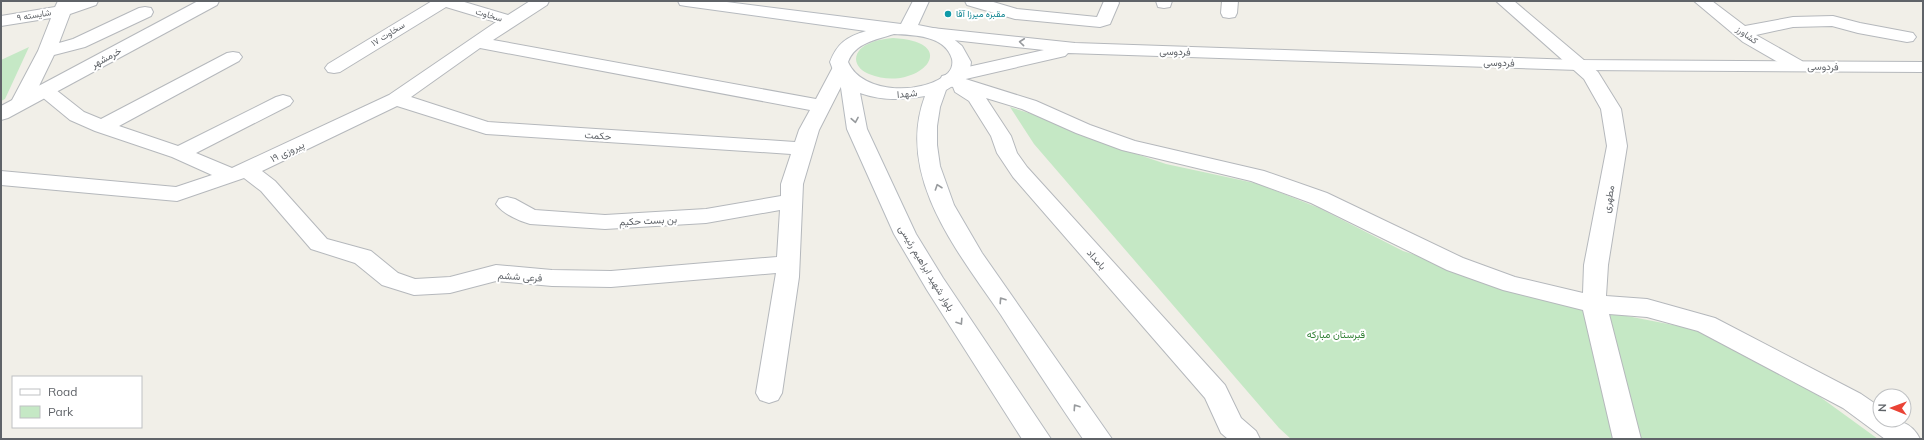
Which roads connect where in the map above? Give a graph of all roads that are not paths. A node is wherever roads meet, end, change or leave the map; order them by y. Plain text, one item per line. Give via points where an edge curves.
1 (90, 1) edge
2 (211, 1) edge
3 (443, 1) edge
4 (541, 1) edge
5 (686, 1) edge
6 (921, 1) edge
7 (973, 1) edge
8 (1504, 1) edge
9 (1702, 1) edge
10 (1111, 3) dead end
11 (64, 6) edge
12 (145, 12) dead end
13 (797, 18) junction
14 (1, 21) edge
15 (511, 21) junction
16 (900, 29) junction
17 (1742, 32) junction
18 (932, 33) junction
19 (1907, 37) dead end
20 (477, 42) junction
21 (1075, 48) junction
22 (844, 49) junction
23 (47, 51) junction
24 (233, 57) dead end
25 (1578, 65) junction
26 (1796, 65) junction
27 (1923, 67) edge
28 (334, 68) dead end
29 (844, 76) junction
30 (948, 81) junction
31 (44, 90) junction
32 (396, 99) junction
33 (283, 101) dead end
34 (21, 102) junction
35 (822, 106) junction
36 (1, 114) edge
37 (102, 127) junction
38 (804, 148) junction
39 (179, 153) junction
40 (240, 173) junction
41 (1, 178) edge
42 (791, 200) junction
43 (507, 204) dead end
44 (788, 264) junction
45 (1594, 304) junction
46 (769, 393) dead end
47 (1037, 439) edge
48 (1098, 439) edge
49 (1246, 439) edge
50 (1627, 439) edge
51 (1906, 439) edge

1 - 11 street, شایسته ۹
2 - 31 street, خرمشهر
3 - 15 street, سخاوت
3 - 28 street, سخاوت ۱۷
4 - 15 street, پیروزی ۱۹
5 - 13 street
6 - 16 street
7 - 10 street via 1015,14 1100,22 1104,20
8 - 25 street, مطهری
9 - 17 street, کشاورز
11 - 14 street, شایسته ۹
11 - 23 street
12 - 23 street via 79,43
13 - 16 street
13 - 22 street via 827,27 838,36
15 - 20 street, پیروزی ۱۹
16 - 18 street
16 - 22 street via 873,33 856,40
17 - 19 street via 1793,22 1833,21
17 - 26 street, کشاورز
21 -> 18 street
18 - 30 street via 947,40 957,50 961,68
20 - 32 street, پیروزی ۱۹
20 - 35 street
21 - 25 street, فردوسی
21 - 30 street, شهدا
22 - 29 street via 839,60
23 - 34 street
24 - 37 street
25 - 26 street, فردوسی
25 - 45 street, مطهری via 1591,76 1611,109 1617,146 1596,265
26 - 27 street, فردوسی
29 - 30 street, شهدا via 862,89 880,94 900,95 920,93
29 - 35 street
29 -> 47 street, بلوار شهید ابراهیم رئیسی via 857,129 905,234
30 - 45 street via 1029,105 1130,146 1257,176 1319,198 1455,264 1511,284
48 -> 30 street via 976,262 945,208 930,167 926,134 929,108
30 - 49 street, بامداد via 976,97 1020,172 1216,392 1231,425
31 - 34 street, خرمشهر
31 - 37 street, فرعی ششم via 77,116
32 - 38 street, حکمت via 486,128
32 - 40 street, پیروزی ۱۹
33 - 39 street
34 - 36 street, خرمشهر
35 - 38 street via 809,130
37 - 39 street, فرعی ششم
38 - 42 street via 792,184
39 - 40 street, فرعی ششم
40 - 41 street, پیروزی ۱۹ via 177,194
40 - 44 street, فرعی ششم via 268,186 319,244 363,257 390,279 414,287 450,285 496,273 552,278 611,279
42 - 43 street, بن بست حکیم via 706,216 605,222 530,217
42 - 44 street
44 - 46 street
45 - 50 street, مطهری
45 - 51 street via 1647,308 1706,324 1852,401

